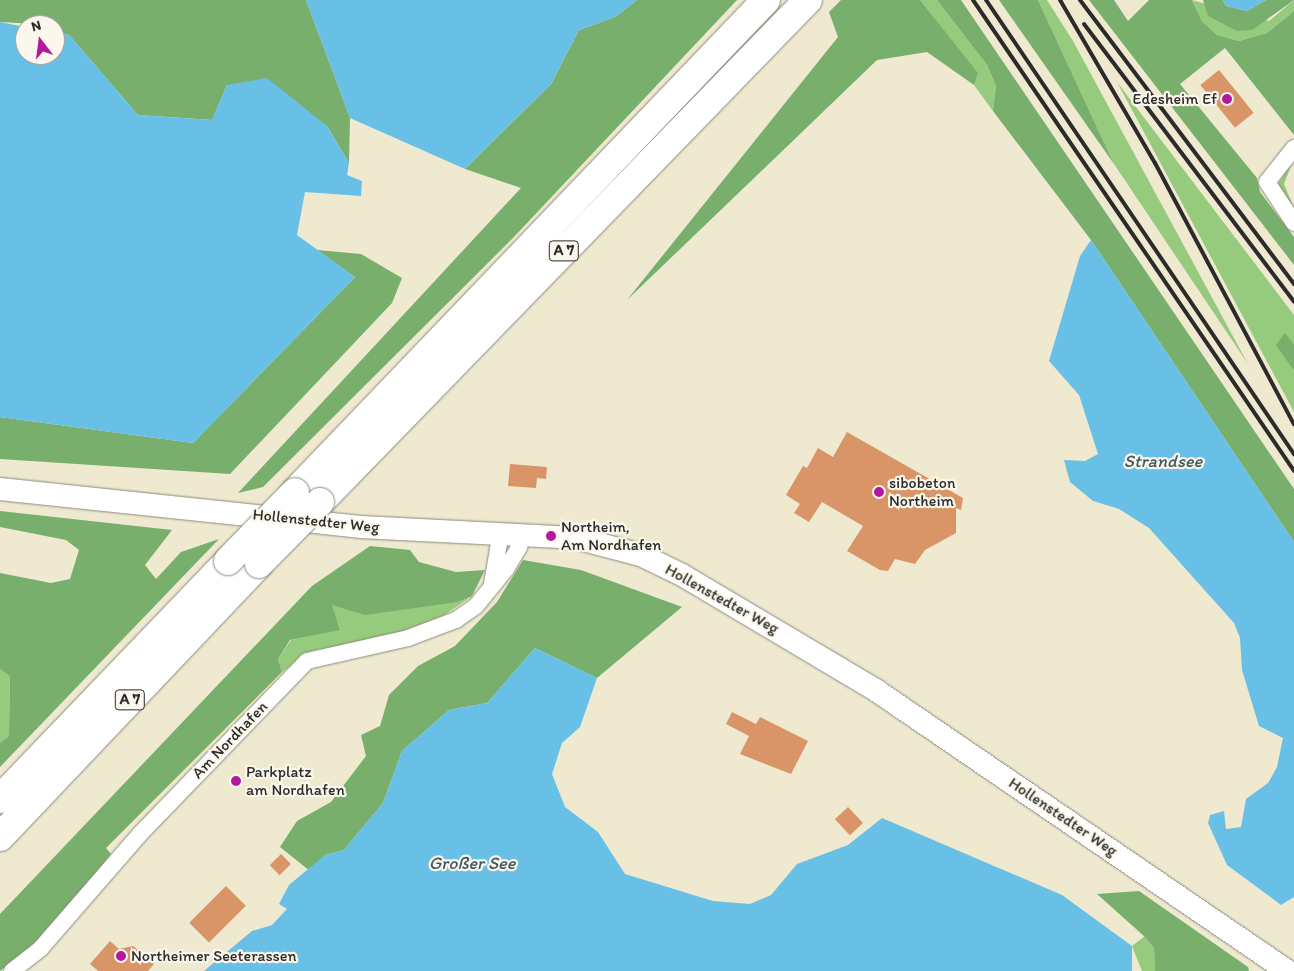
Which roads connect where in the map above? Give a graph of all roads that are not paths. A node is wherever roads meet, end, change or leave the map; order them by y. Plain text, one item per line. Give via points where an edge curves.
1 (766, 0) edge
2 (808, 0) edge
3 (1294, 148) edge
4 (1294, 223) edge
5 (0, 489) edge
6 (511, 533) junction
7 (0, 799) edge
8 (0, 836) edge
9 (12, 971) edge
10 (1287, 971) edge

1 - 7 highway, A 7, bridge
2 - 8 highway, A 7, bridge
3 - 4 street via 1267,182
5 - 6 main road, Hollenstedter Weg via 361,527
6 - 9 street, Am Nordhafen via 519,547 476,606 456,620 408,638 307,661 140,834 40,948
6 - 10 main road, Hollenstedter Weg via 604,544 682,575 930,725

